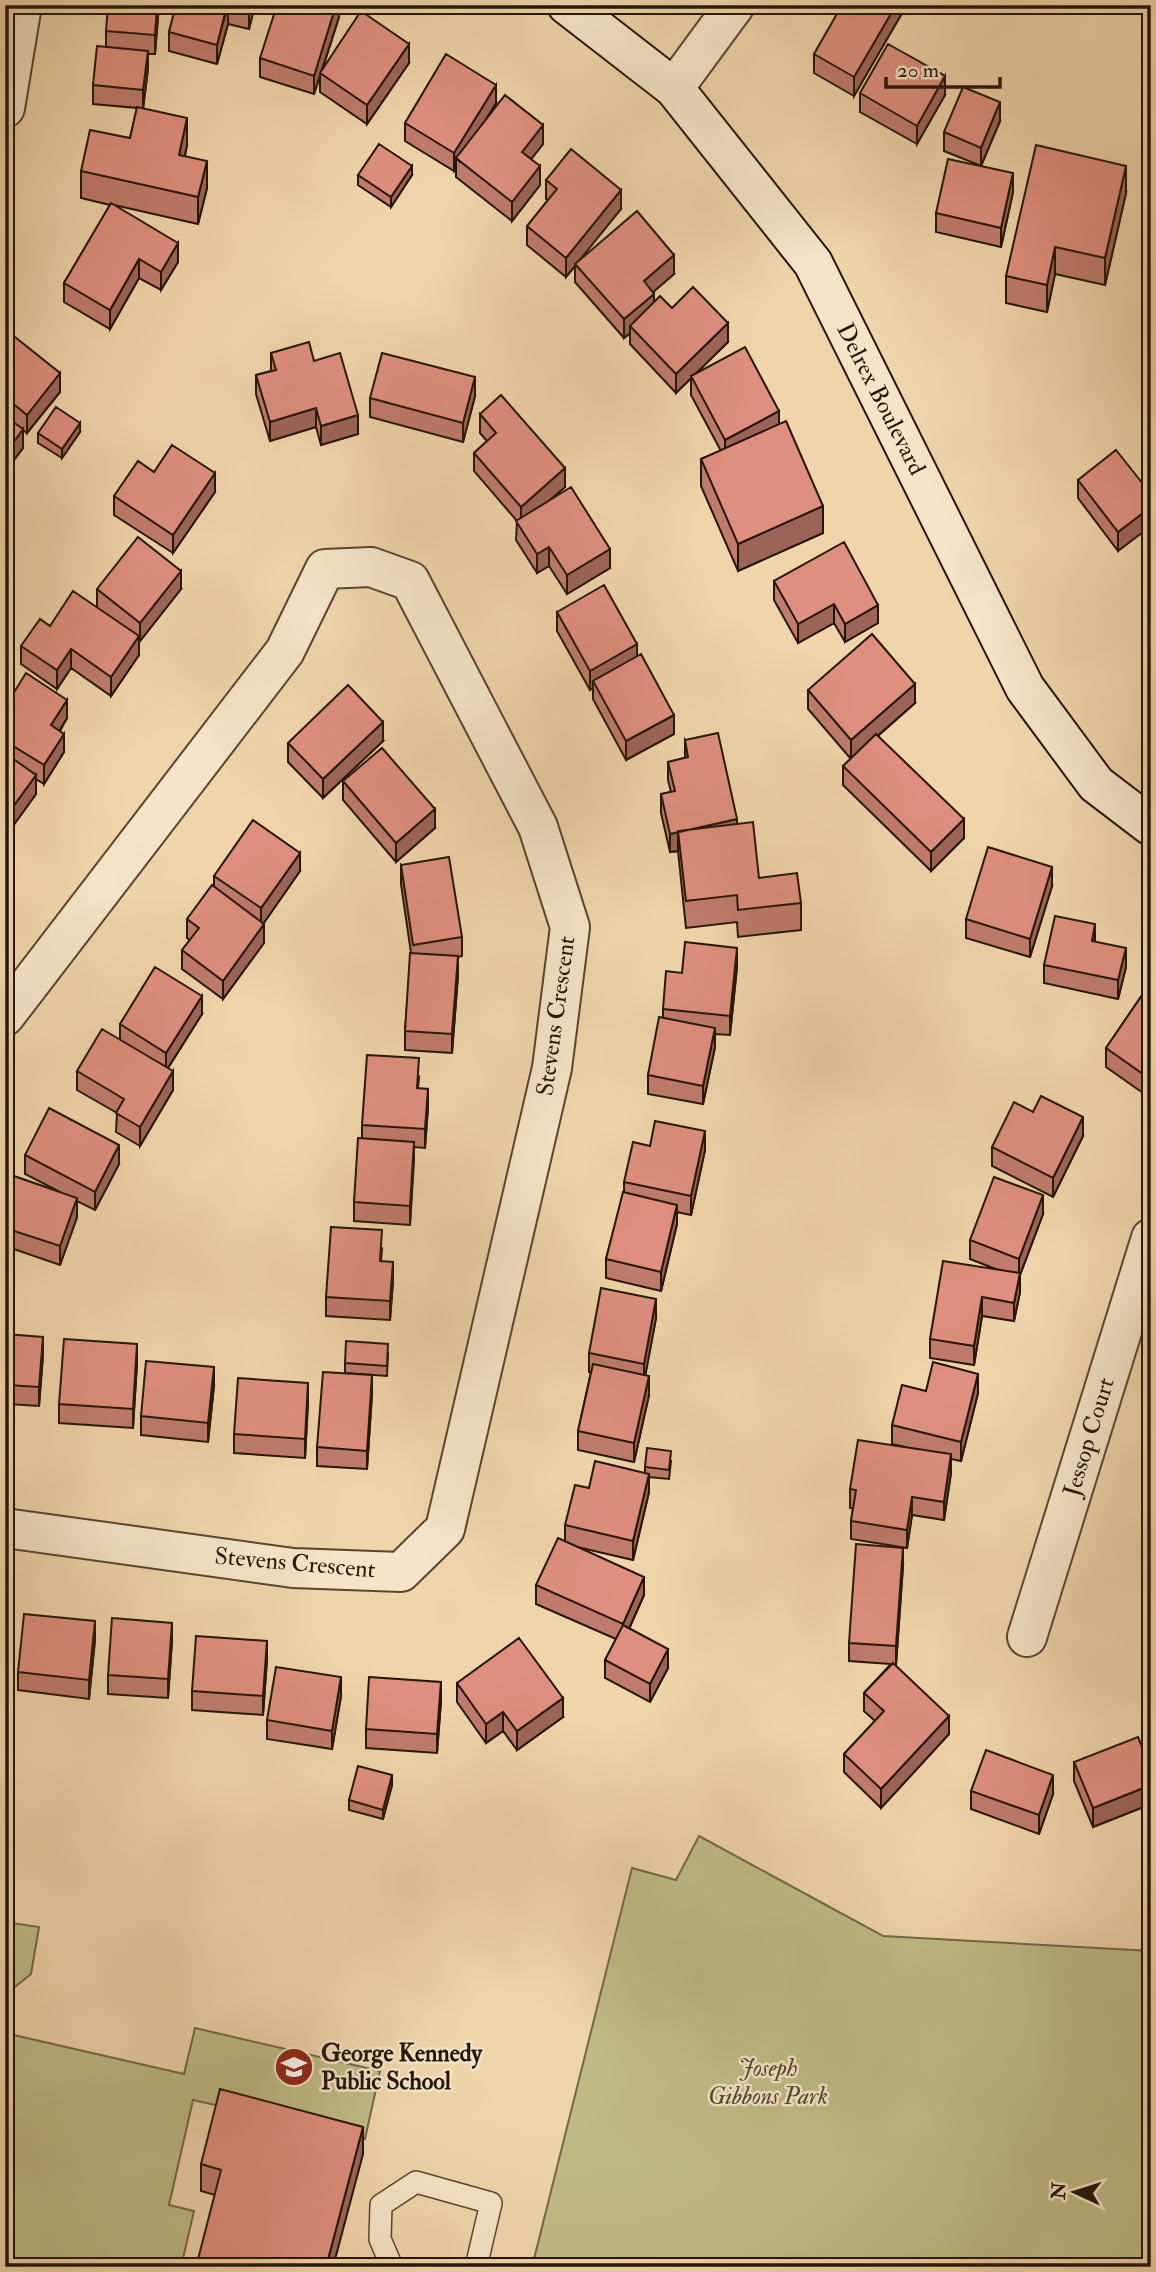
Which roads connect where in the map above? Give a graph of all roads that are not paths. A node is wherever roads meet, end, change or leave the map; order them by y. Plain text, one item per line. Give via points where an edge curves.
1 (22, 5) edge
2 (567, 5) edge
3 (736, 5) edge
4 (674, 88) junction
5 (5, 108) edge
6 (1151, 826) edge
7 (5, 1016) edge
8 (1151, 1238) edge
9 (5, 1528) edge
10 (1027, 1637) dead end
11 (392, 2267) edge
12 (476, 2267) edge

1 - 5 street
2 - 4 street, Delrex Boulevard
3 - 4 street
4 - 6 street, Delrex Boulevard via 813,263 1025,688 1096,783
7 - 9 street, Stevens Crescent via 285,651 325,569 371,567 410,581 538,827 570,927 552,1069 445,1529 401,1572 293,1568
8 - 10 street, Jessop Court
11 - 12 lane via 380,2239 381,2204 416,2182 491,2203

